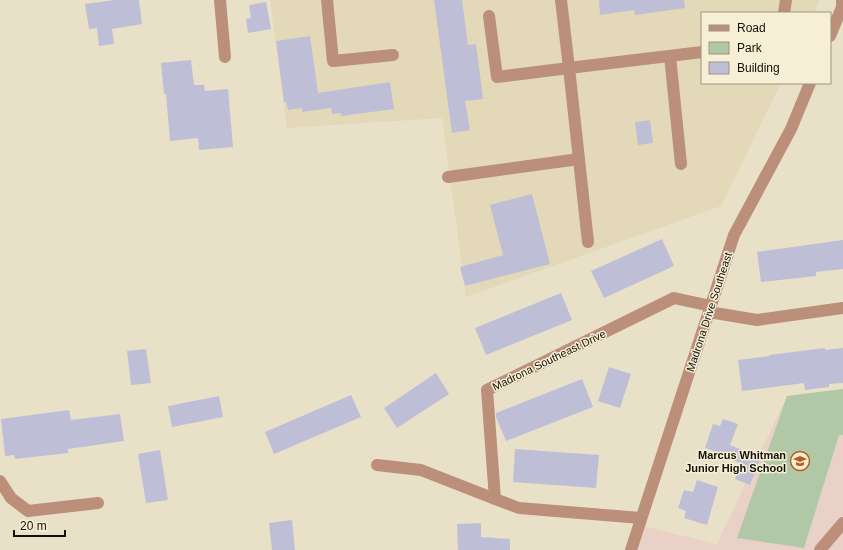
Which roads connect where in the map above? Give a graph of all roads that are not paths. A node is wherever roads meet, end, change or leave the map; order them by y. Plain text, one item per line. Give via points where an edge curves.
1 (220, 0) edge
2 (327, 0) edge
3 (560, 0) edge
4 (786, 0) edge
5 (842, 0) edge
6 (784, 12) edge
7 (489, 16) dead end
8 (831, 34) edge
9 (701, 52) edge
10 (393, 55) dead end
11 (670, 56) junction
12 (225, 57) dead end
13 (569, 68) junction
14 (810, 84) edge
15 (579, 159) junction
16 (681, 164) dead end
17 (448, 177) dead end
18 (588, 242) dead end
19 (843, 308) edge
20 (710, 309) junction
21 (377, 465) dead end
22 (0, 481) edge
23 (495, 500) junction
24 (98, 503) dead end
25 (641, 518) junction
26 (843, 523) edge
27 (631, 550) edge
28 (820, 550) edge

1 - 12 street
2 - 10 street via 333,61
3 - 13 street
4 - 6 street
5 - 8 street via 842,7
7 - 13 street via 497,77
9 - 11 street
11 - 13 street
11 - 16 street
13 - 15 street
14 - 20 street, Madrona Drive Southeast via 791,129 734,235
15 - 17 street
15 - 18 street
19 - 20 street via 757,320
20 - 23 street, Madrona Southeast Drive via 674,298 487,390
20 - 25 street, Madrona Drive Southeast
21 - 23 street via 421,470
22 - 24 street via 11,498 28,511
23 - 25 street via 519,508
25 - 27 street, Madrona Drive Southeast
26 - 28 street

